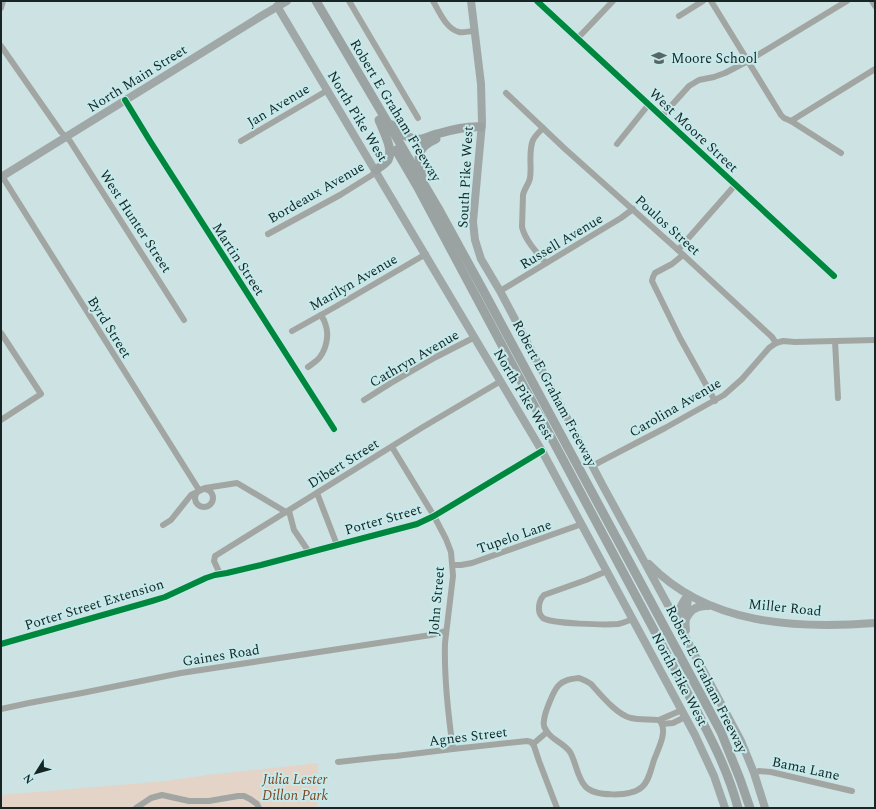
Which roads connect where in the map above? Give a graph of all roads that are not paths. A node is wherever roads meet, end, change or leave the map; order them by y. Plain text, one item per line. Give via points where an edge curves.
1 (3, 1) edge
2 (287, 1) edge
3 (349, 1) edge
4 (433, 1) edge
5 (470, 1) edge
6 (537, 1) edge
7 (613, 1) edge
8 (703, 1) edge
9 (711, 1) edge
10 (847, 1) edge
11 (872, 1) edge
12 (276, 4) edge
13 (315, 4) edge
14 (875, 6) edge
15 (1, 8) edge
16 (679, 16) dead end
17 (474, 31) junction
18 (577, 39) junction
19 (1, 46) edge
20 (748, 61) junction
21 (875, 69) edge
22 (328, 90) junction
23 (506, 93) dead end
24 (125, 100) junction
25 (649, 104) junction
26 (662, 116) junction
27 (381, 118) junction
28 (418, 118) dead end
29 (791, 121) junction
30 (481, 127) junction
31 (543, 128) junction
32 (455, 130) junction
33 (66, 137) junction
34 (241, 142) dead end
35 (617, 144) dead end
36 (841, 153) dead end
37 (384, 164) junction
38 (376, 170) junction
39 (1, 177) edge
40 (736, 184) junction
41 (420, 185) junction
42 (633, 209) junction
43 (268, 234) dead end
44 (678, 250) junction
45 (426, 254) junction
46 (683, 255) junction
47 (546, 263) junction
48 (834, 276) dead end
49 (500, 291) junction
50 (321, 315) junction
51 (184, 320) dead end
52 (292, 331) dead end
53 (1, 333) edge
54 (875, 335) edge
55 (475, 337) junction
56 (875, 340) edge
57 (836, 341) junction
58 (776, 343) junction
59 (308, 367) dead end
60 (501, 381) junction
61 (838, 398) dead end
62 (364, 400) dead end
63 (715, 401) junction
64 (1, 420) edge
65 (334, 429) dead end
66 (392, 447) junction
67 (542, 451) junction
68 (592, 466) junction
69 (200, 490) junction
70 (316, 493) junction
71 (287, 512) junction
72 (434, 516) junction
73 (582, 524) junction
74 (163, 525) dead end
75 (337, 545) junction
76 (309, 552) junction
77 (640, 554) junction
78 (452, 565) junction
79 (607, 571) junction
80 (217, 574) junction
81 (688, 595) junction
82 (714, 607) junction
83 (633, 619) junction
84 (875, 623) edge
85 (683, 625) junction
86 (446, 631) junction
87 (1, 644) edge
88 (1, 709) edge
89 (684, 714) junction
90 (660, 722) junction
91 (548, 732) junction
92 (533, 744) junction
93 (452, 749) junction
94 (338, 762) dead end
95 (754, 773) junction
96 (852, 791) dead end
97 (136, 808) edge
98 (259, 808) edge
99 (557, 808) edge
100 (725, 808) edge
101 (738, 808) edge
102 (750, 808) edge
103 (765, 808) edge

1 - 15 street
2 - 12 main road, North Main Street
3 - 28 street
4 - 17 street via 449,27 462,32
5 - 17 main road, South Pike West
6 - 18 street, West Moore Street
7 - 18 street
8 - 16 street
9 - 20 street
10 - 20 street
11 - 14 street
12 - 22 main road, North Pike West
12 - 24 main road, North Main Street
13 - 27 highway, Robert E Graham Freeway
17 - 30 main road, South Pike West via 481,84
18 - 25 street, West Moore Street
19 - 33 street, West Hunter Street
20 - 26 street via 725,73 699,80 689,86
20 - 29 street via 778,112
21 - 29 street
22 - 34 street, Jan Avenue
22 - 38 main road, North Pike West
23 - 31 street, Poulos Street
24 - 33 main road, North Main Street
24 - 65 street, Martin Street
25 - 26 street, West Moore Street
25 - 35 street
26 - 40 street, West Moore Street
27 - 32 highway via 406,136 413,138 420,139
27 - 37 highway via 390,151
27 - 41 highway, Robert E Graham Freeway
29 - 36 street
30 - 32 highway
30 - 49 main road, South Pike West via 473,222 475,240 481,259
31 - 42 street, Poulos Street
31 - 47 street via 532,141 530,177 523,195 522,227
32 - 41 highway via 430,141 419,155
33 - 39 main road, North Main Street
33 - 51 street, West Hunter Street
37 - 38 highway
37 - 41 highway via 401,166
38 - 43 street, Bordeaux Avenue via 340,195
38 - 45 main road, North Pike West
39 - 69 street, Byrd Street
40 - 44 street
40 - 48 street, West Moore Street
41 - 101 highway, Robert E Graham Freeway via 713,742
41 - 102 highway, Robert E Graham Freeway via 523,362 706,703 731,755
42 - 44 street, Poulos Street
42 - 47 street, Russell Avenue
44 - 46 street, Poulos Street
45 - 50 street, Marilyn Avenue
45 - 55 main road, North Pike West
46 - 58 street, Poulos Street
46 - 63 street via 652,277 652,281
47 - 49 street, Russell Avenue
49 - 68 main road, South Pike West
50 - 52 street, Marilyn Avenue
50 - 59 street via 327,328 326,343 321,356
53 - 64 street via 41,394
54 - 56 street
55 - 60 main road, North Pike West
55 - 62 street, Cathryn Avenue
56 - 57 street
57 - 58 street
57 - 61 street
58 - 63 street, Carolina Avenue via 742,379
60 - 66 street, Dibert Street
60 - 67 main road, North Pike West
63 - 68 street, Carolina Avenue
66 - 70 street, Dibert Street
66 - 72 street, John Street
67 - 72 street, Porter Street
67 - 73 main road, North Pike West
68 - 77 main road, South Pike West
69 - 71 street via 237,483
69 - 74 street
70 - 71 street, Dibert Street
70 - 75 street
71 - 76 street via 294,530
71 - 80 street, Dibert Street via 215,556
72 - 75 street, Porter Street via 417,524
72 - 78 street, John Street via 451,552
73 - 78 street, Tupelo Lane via 472,563
73 - 79 main road, North Pike West
75 - 76 street, Porter Street
76 - 80 street, Porter Street
77 - 81 main road, Miller Road via 659,574
77 - 85 main road
78 - 86 street, John Street
79 - 83 main road, North Pike West
79 - 83 street via 544,595 539,607 543,618 587,624 618,624
80 - 87 street, Porter Street Extension via 152,602
81 - 82 main road, Miller Road
81 - 85 main road via 680,608 679,617
82 - 84 main road, Miller Road via 733,614 775,622 822,625
82 - 85 main road via 695,608
83 - 89 main road, North Pike West
85 - 95 main road via 688,640 741,741
86 - 88 street, Gaines Road via 181,673
86 - 93 street, John Street via 446,676
89 - 90 street
89 - 100 main road, North Pike West via 708,762
90 - 91 street via 623,715 591,684 579,678 566,680 558,685 545,715 545,728
90 - 91 street via 663,730 661,741 647,781 643,787 628,794 600,794 586,787 570,752
91 - 92 street
92 - 93 street, Agnes Street via 523,742
92 - 99 street
93 - 94 street, Agnes Street
95 - 96 street, Bama Lane via 771,772
95 - 103 main road
97 - 98 street via 151,798 162,795 190,801 244,796

